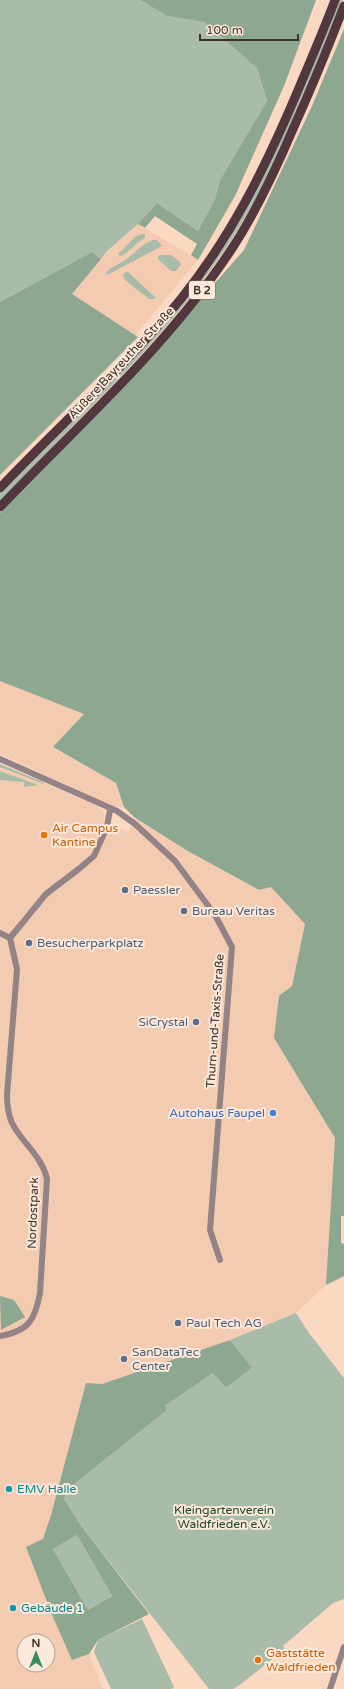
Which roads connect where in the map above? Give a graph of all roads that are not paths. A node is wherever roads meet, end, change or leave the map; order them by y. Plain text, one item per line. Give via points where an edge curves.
1 (335, 0) edge
2 (344, 6) edge
3 (0, 488) edge
4 (0, 507) edge
5 (0, 759) edge
6 (110, 810) junction
7 (0, 933) edge
8 (10, 938) junction
9 (220, 1260) dead end
10 (0, 1336) edge
11 (344, 1647) edge
12 (330, 1689) edge

1 - 3 main road, Äußere Bayreuther Straße / B 2 via 270,156 217,249 180,299 145,340
2 - 4 main road, Äußere Bayreuther Straße / B 2 via 280,160 234,246 189,308 156,347
5 - 6 street, Thurn-und-Taxis-Straße via 89,798
6 - 8 street via 107,827 94,856 46,894
6 - 9 street, Thurn-und-Taxis-Straße via 134,824 175,861 215,915 232,947 210,1230
7 - 8 street
8 - 10 street, Nordostpark via 17,969 7,1095 8,1113 14,1126 42,1164 47,1179 37,1308 32,1319 22,1330
11 - 12 street

